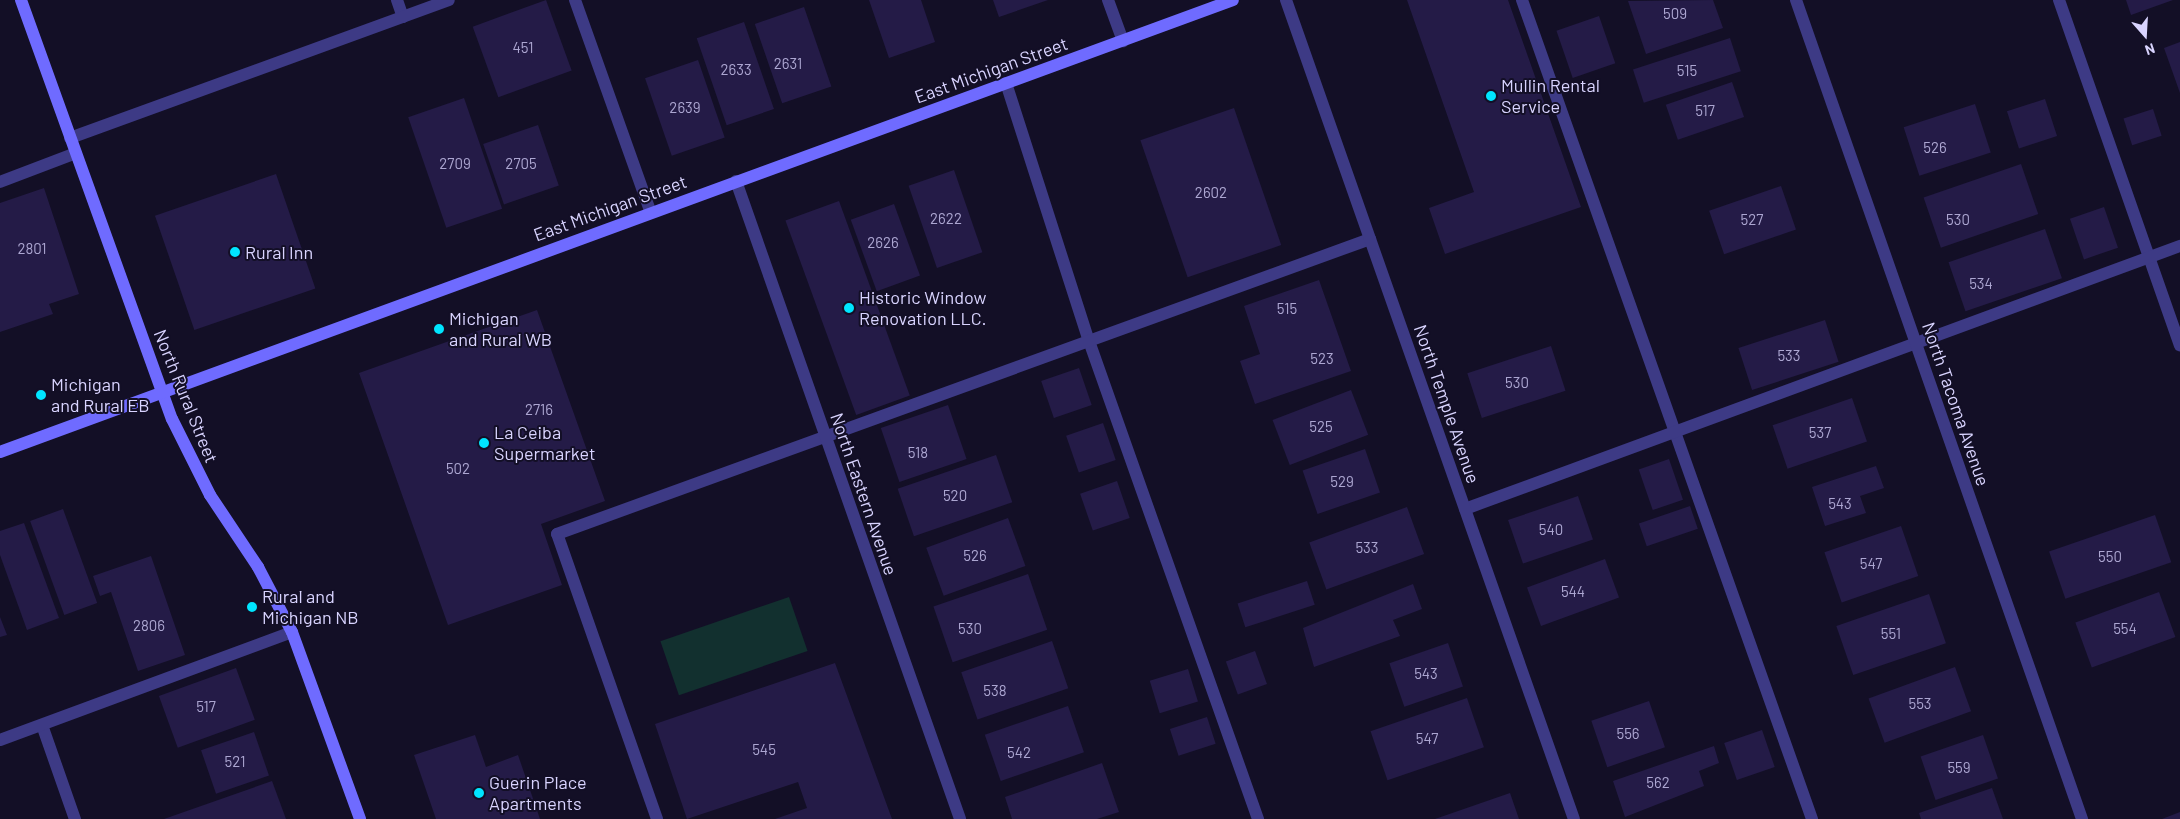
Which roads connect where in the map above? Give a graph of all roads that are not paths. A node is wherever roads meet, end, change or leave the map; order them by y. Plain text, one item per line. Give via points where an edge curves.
1 (21, 0) edge
2 (397, 0) edge
3 (449, 0) edge
4 (575, 0) edge
5 (1108, 0) edge
6 (1233, 0) edge
7 (1286, 0) edge
8 (1522, 0) edge
9 (1796, 0) edge
10 (2059, 0) edge
11 (403, 17) junction
12 (1123, 41) junction
13 (1006, 82) junction
14 (70, 138) junction
15 (76, 153) junction
16 (736, 181) junction
17 (0, 182) edge
18 (650, 212) junction
19 (1370, 239) junction
20 (2180, 246) edge
21 (2149, 257) junction
22 (1089, 341) junction
23 (1916, 342) junction
24 (2180, 345) edge
25 (162, 393) junction
26 (1675, 433) junction
27 (826, 437) junction
28 (0, 452) edge
29 (1465, 509) junction
30 (292, 632) junction
31 (42, 725) junction
32 (0, 740) edge
33 (75, 819) edge
34 (360, 819) edge
35 (657, 819) edge
36 (960, 819) edge
37 (1258, 819) edge
38 (1574, 819) edge
39 (1812, 819) edge
40 (2082, 819) edge

1 - 14 main road, North Rural Street
2 - 11 street
3 - 11 street
4 - 18 street
5 - 12 street
6 - 12 main road, East Michigan Street
7 - 19 street, North Temple Avenue
8 - 26 street
9 - 23 street, North Tacoma Avenue
10 - 21 street
11 - 14 street
12 - 13 main road, East Michigan Street
13 - 16 main road, East Michigan Street
13 - 22 street
14 - 15 main road, North Rural Street
15 - 17 street
15 - 25 main road, North Rural Street
16 - 18 main road, East Michigan Street
16 - 27 street, North Eastern Avenue
18 - 25 main road, East Michigan Street
19 - 22 street
19 - 29 street, North Temple Avenue
20 - 21 street
21 - 23 street
21 - 24 street
22 - 27 street
22 - 37 street
23 - 26 street
23 - 40 street, North Tacoma Avenue
25 - 28 main road, East Michigan Street
25 - 30 main road, North Rural Street via 202,480 258,567
26 - 29 street
26 - 39 street
27 - 35 street via 557,534
27 - 36 street, North Eastern Avenue
29 - 38 street, North Temple Avenue
30 - 31 street
30 - 34 main road, North Rural Street
31 - 32 street
31 - 33 street

